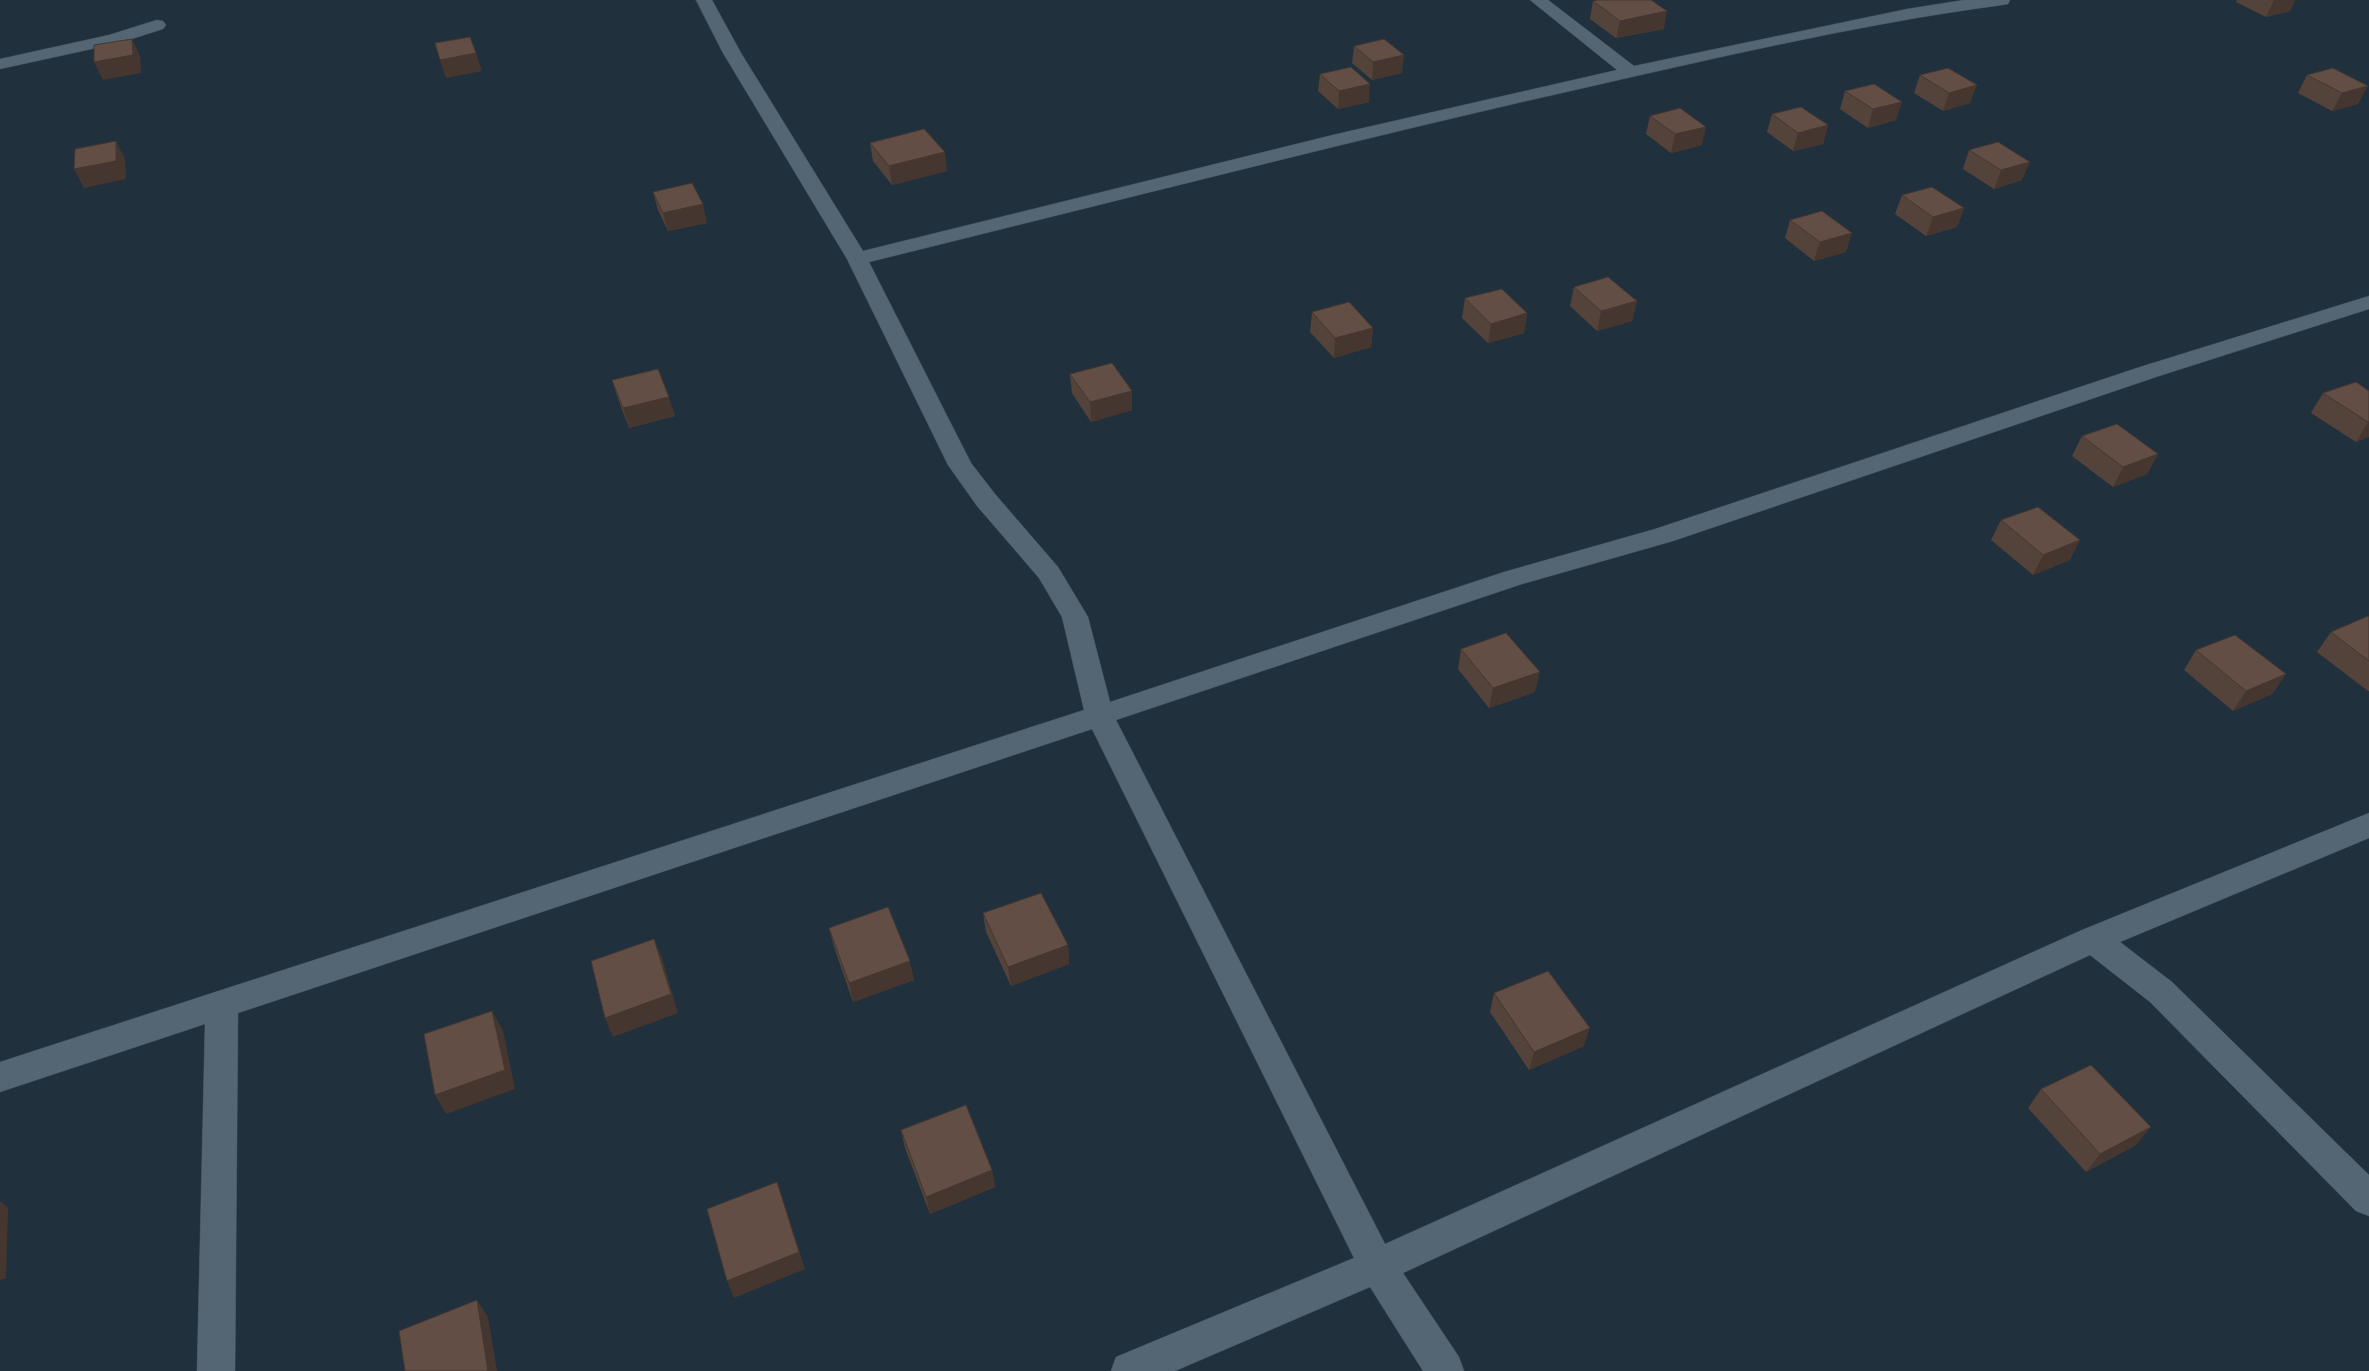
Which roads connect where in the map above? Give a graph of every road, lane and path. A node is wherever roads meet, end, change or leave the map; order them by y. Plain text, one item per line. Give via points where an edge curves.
1 (704, 0) edge
2 (1538, 0) edge
3 (2002, 0) edge
4 (1930, 4) edge
5 (157, 25) dead end
6 (0, 64) edge
7 (1631, 72) junction
8 (857, 259) junction
9 (2369, 302) edge
10 (1100, 714) junction
11 (2369, 825) edge
12 (2093, 939) junction
13 (222, 1005) junction
14 (0, 1076) edge
15 (2369, 1199) edge
16 (1377, 1266) junction
17 (216, 1371) edge
18 (1130, 1371) edge
19 (1445, 1371) edge

1 - 8 street via 732,53
2 - 7 street
3 - 4 street
4 - 7 street
5 - 6 street via 113,39
7 - 8 street via 1483,105
8 - 10 street via 960,465 1049,573 1075,617
9 - 10 street via 2148,372 1673,532 1514,578
10 - 13 street
10 - 16 street
11 - 12 street
12 - 15 street via 2161,992
12 - 16 street
13 - 14 street
13 - 17 street
16 - 18 street
16 - 19 street

